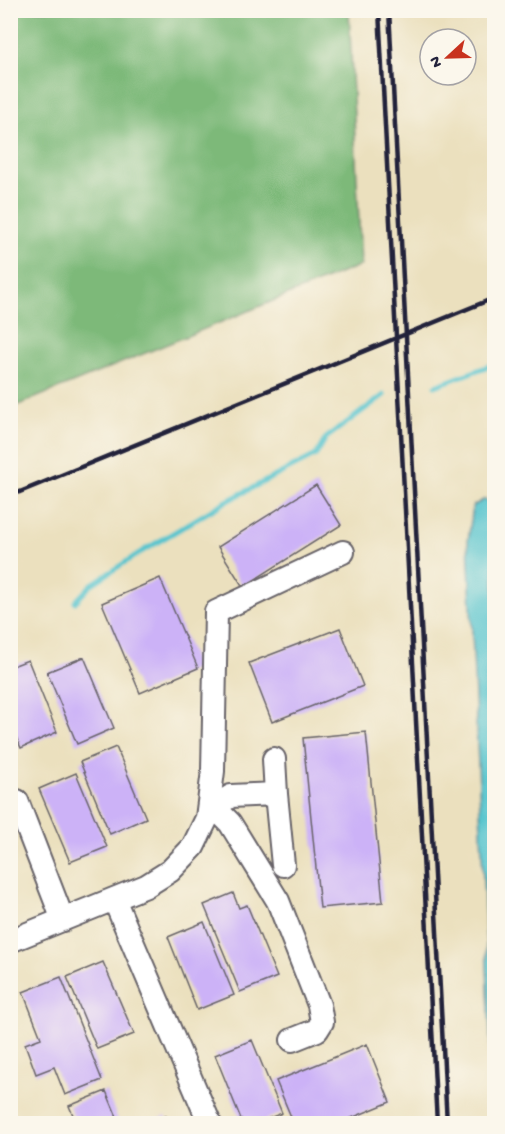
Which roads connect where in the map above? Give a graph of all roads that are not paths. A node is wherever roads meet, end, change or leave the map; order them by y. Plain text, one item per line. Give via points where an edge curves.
1 (343, 552) dead end
2 (274, 759) dead end
3 (276, 794) junction
4 (17, 801) dead end
5 (208, 811) junction
6 (283, 865) dead end
7 (114, 899) junction
8 (63, 920) junction
9 (10, 941) edge
10 (292, 1040) dead end
11 (210, 1124) edge

1 - 5 street via 216,612 213,771
2 - 3 street
3 - 5 street via 231,796
3 - 6 street
4 - 8 street
5 - 7 street via 193,847 170,871
5 - 10 street via 222,815 230,823 278,901 319,1005 322,1023 317,1030
7 - 8 street
7 - 11 street
8 - 9 street

